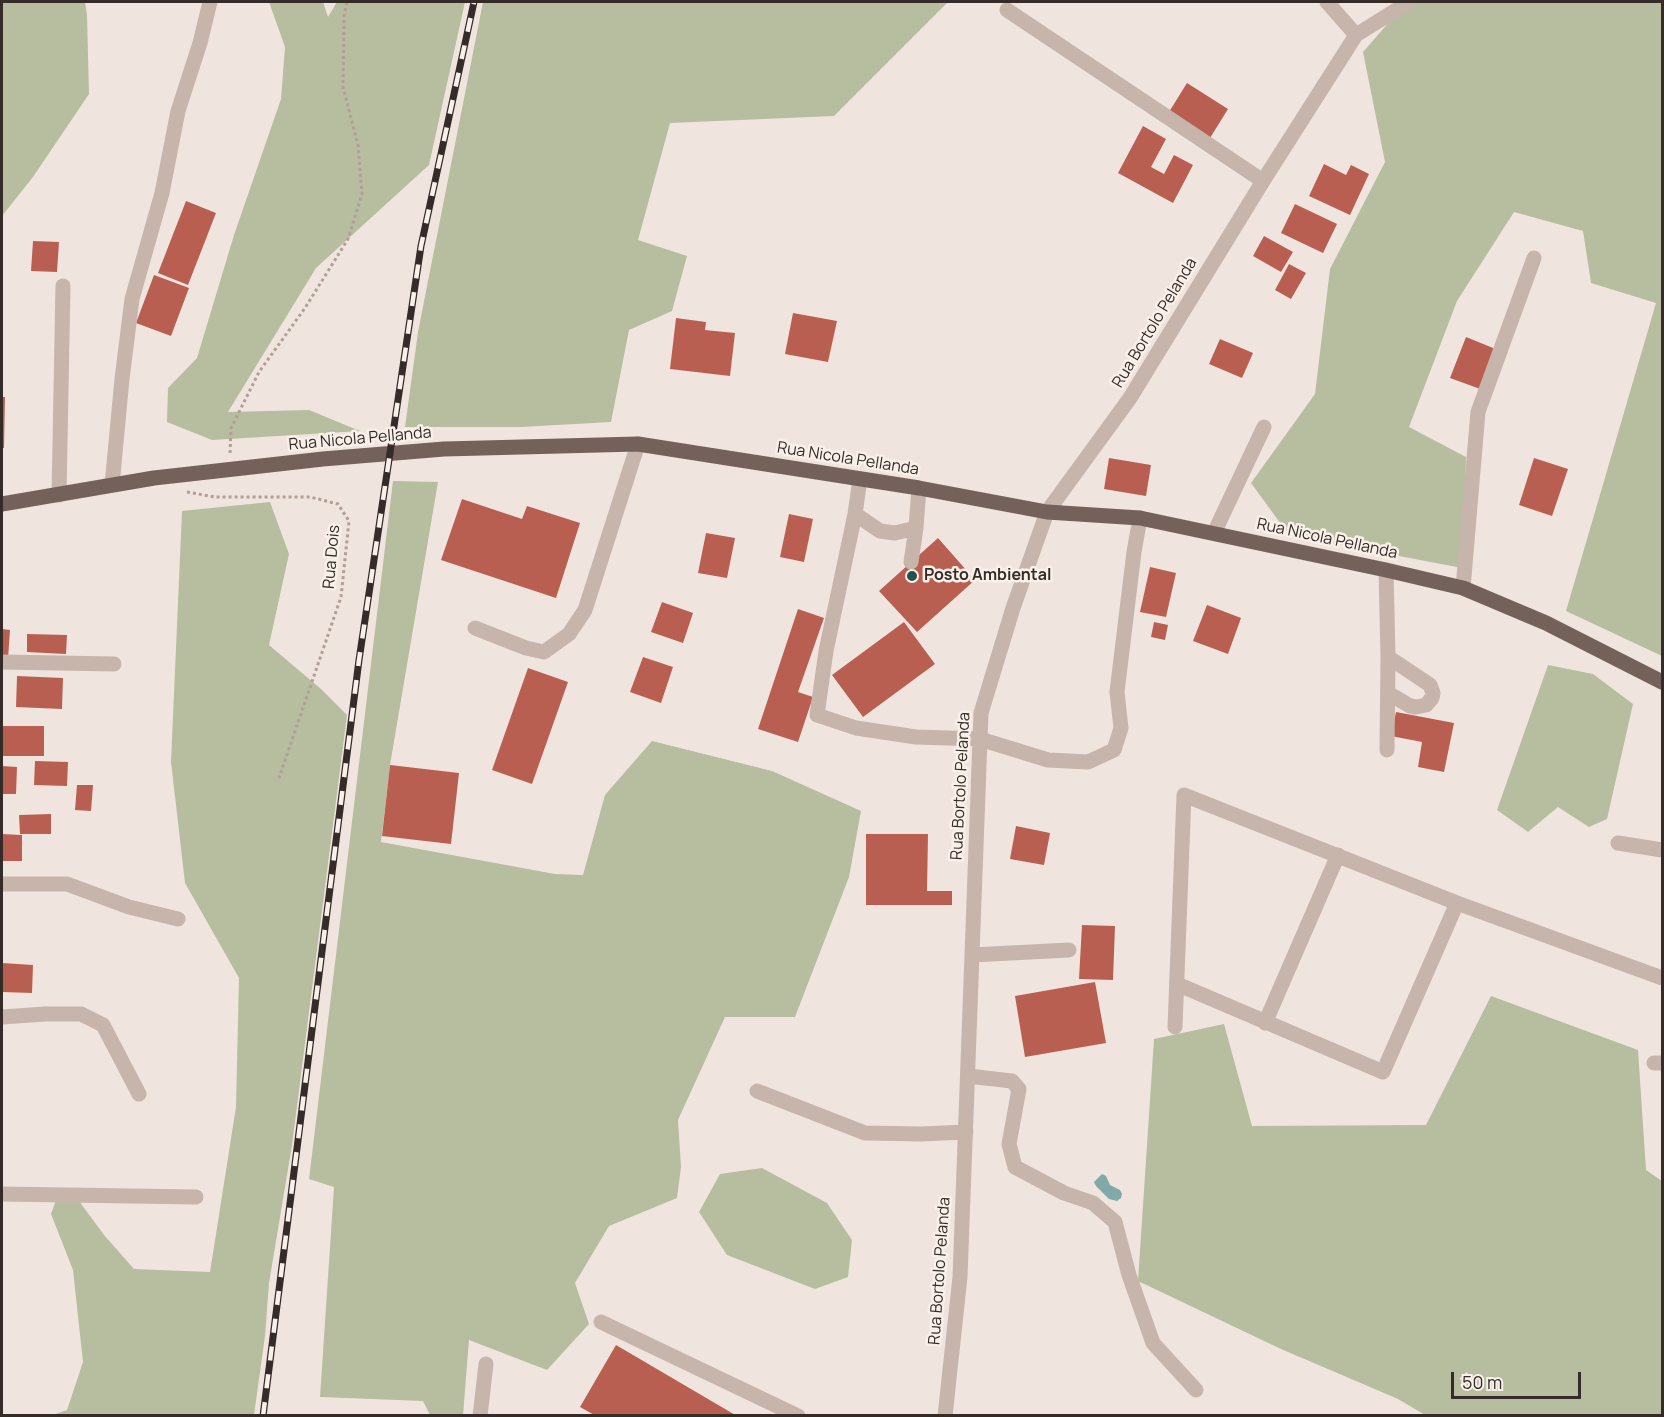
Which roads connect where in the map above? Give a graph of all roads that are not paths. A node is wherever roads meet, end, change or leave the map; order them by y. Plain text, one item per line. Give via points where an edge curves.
1 (210, 2) edge
2 (1327, 2) edge
3 (1409, 2) edge
4 (1007, 10) dead end
5 (1356, 35) junction
6 (1263, 181) junction
7 (1534, 258) dead end
8 (63, 286) dead end
9 (1264, 427) dead end
10 (638, 444) junction
11 (860, 479) junction
12 (112, 485) junction
13 (919, 488) junction
14 (59, 495) junction
15 (2, 504) edge
16 (1047, 512) junction
17 (855, 514) junction
18 (1140, 518) junction
19 (916, 528) junction
20 (1214, 533) junction
21 (911, 562) dead end
22 (1386, 570) junction
23 (1462, 588) junction
24 (475, 628) dead end
25 (1388, 657) junction
26 (2, 662) edge
27 (114, 664) dead end
28 (1662, 682) edge
29 (1388, 693) junction
30 (980, 739) junction
31 (1387, 750) dead end
32 (1618, 843) dead end
33 (1662, 850) edge
34 (1338, 855) junction
35 (2, 884) edge
36 (1457, 903) junction
37 (178, 919) dead end
38 (1069, 950) dead end
39 (972, 955) junction
40 (1662, 978) edge
41 (1177, 984) junction
42 (2, 1017) edge
43 (1265, 1023) junction
44 (1175, 1027) dead end
45 (968, 1076) junction
46 (757, 1091) dead end
47 (138, 1094) dead end
48 (966, 1132) junction
49 (2, 1194) edge
50 (195, 1197) dead end
51 (601, 1322) dead end
52 (486, 1364) dead end
53 (1196, 1390) dead end
54 (480, 1416) edge
55 (798, 1416) edge
56 (945, 1416) edge

1 - 12 street via 178,111 162,193 132,299
2 - 5 street
3 - 5 street, Rua Bortolo Pelanda
4 - 6 street
5 - 6 street, Rua Bortolo Pelanda
6 - 16 street, Rua Bortolo Pelanda via 1130,398
7 - 23 street via 1478,412
8 - 14 street
9 - 20 street
10 - 11 main road, Rua Nicola Pellanda
10 - 12 main road, Rua Nicola Pellanda via 444,449 323,459
10 - 24 street via 585,610 569,634 544,652
11 - 13 main road, Rua Nicola Pellanda
11 - 17 street
12 - 14 main road, Rua Nicola Pellanda
13 - 16 main road, Rua Nicola Pellanda
13 - 19 street
14 - 15 main road, Rua Nicola Pellanda
16 - 18 main road, Rua Nicola Pellanda
16 - 30 street, Rua Bortolo Pelanda via 981,713
17 - 19 street via 880,531 895,533
17 - 30 street via 826,651 817,715 866,730 916,737
18 - 20 main road, Rua Nicola Pellanda
18 - 30 street via 1118,692 1121,728 1114,750 1088,762 1048,760
19 - 21 street
20 - 22 main road, Rua Nicola Pellanda
22 - 23 main road, Rua Nicola Pellanda
22 - 25 street
23 - 28 main road, Rua Nicola Pellanda via 1546,623
25 - 29 street
25 - 29 street via 1430,685 1433,693 1426,705 1416,707
26 - 27 street
29 - 31 street
30 - 39 street, Rua Bortolo Pelanda
32 - 33 street
34 - 36 street
34 - 41 street via 1184,795
34 - 43 street
35 - 37 street via 67,884 129,907
36 - 40 street
36 - 43 street via 1383,1072
38 - 39 street
39 - 45 street, Rua Bortolo Pelanda
41 - 43 street
41 - 44 street
42 - 47 street via 81,1014 103,1025
45 - 48 street, Rua Bortolo Pelanda
45 - 53 street via 1012,1081 1019,1089 1009,1144 1016,1167 1064,1193 1093,1203 1115,1222 1153,1343
46 - 48 street via 865,1133
48 - 56 street, Rua Bortolo Pelanda via 960,1277
49 - 50 street
51 - 55 street
52 - 54 street

